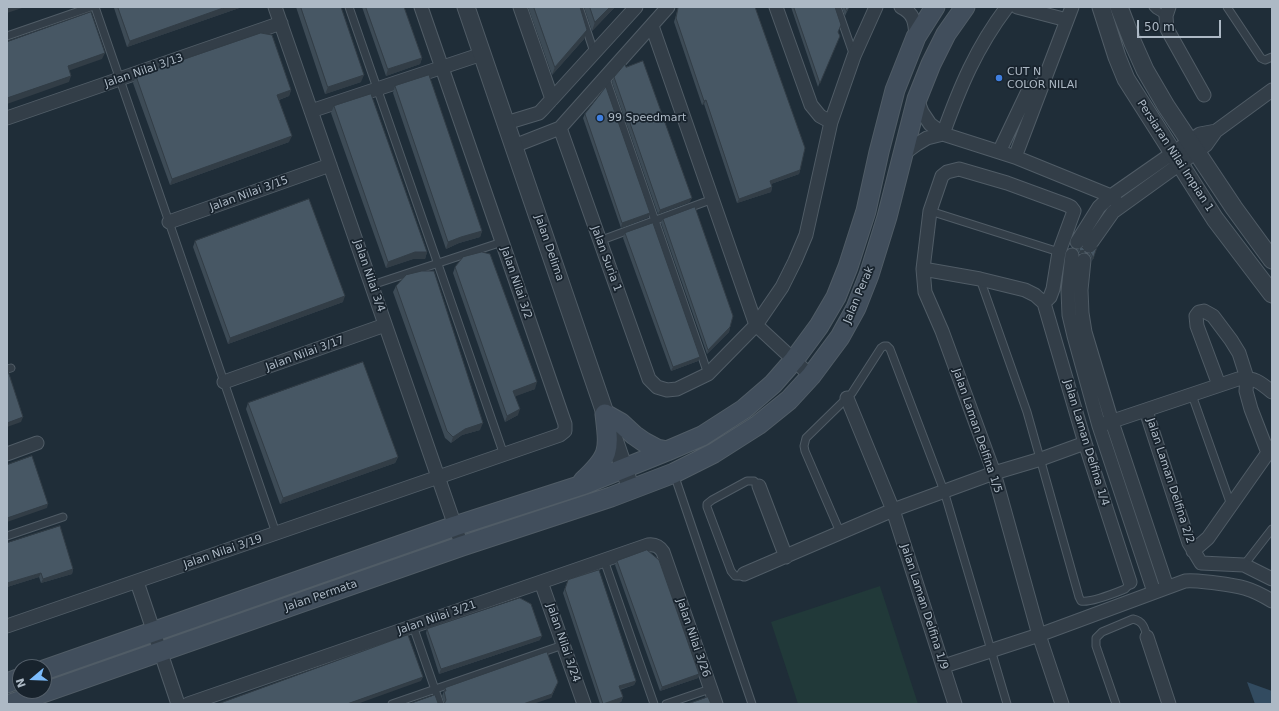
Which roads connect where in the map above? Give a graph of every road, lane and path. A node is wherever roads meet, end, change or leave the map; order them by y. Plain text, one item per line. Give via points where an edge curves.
1 (91, 7) edge
2 (95, 7) edge
3 (276, 7) edge
4 (349, 7) edge
5 (421, 7) edge
6 (466, 7) edge
7 (520, 7) edge
8 (579, 7) edge
9 (636, 7) edge
10 (668, 7) edge
11 (776, 7) edge
12 (837, 7) edge
13 (876, 7) edge
14 (901, 7) edge
15 (935, 7) edge
16 (965, 7) edge
17 (1007, 7) edge
18 (1017, 7) edge
19 (1072, 7) edge
20 (1100, 7) edge
21 (1119, 7) edge
22 (1153, 7) edge
23 (1227, 7) edge
24 (1168, 12) edge
25 (1066, 20) junction
26 (281, 23) junction
27 (652, 26) junction
28 (7, 36) edge
29 (916, 37) junction
30 (594, 52) junction
31 (482, 54) junction
32 (854, 56) junction
33 (1272, 56) edge
34 (442, 67) junction
35 (605, 76) junction
36 (120, 79) junction
37 (1043, 84) junction
38 (377, 89) junction
39 (1272, 90) edge
40 (1204, 95) dead end
41 (552, 99) junction
42 (917, 99) junction
43 (311, 111) junction
44 (7, 118) edge
45 (831, 122) junction
46 (506, 123) junction
47 (560, 128) junction
48 (943, 134) junction
49 (514, 146) junction
50 (1193, 146) junction
51 (999, 152) junction
52 (902, 155) junction
53 (1015, 157) junction
54 (1176, 158) junction
55 (330, 165) junction
56 (1111, 196) junction
57 (713, 199) junction
58 (1120, 206) junction
59 (930, 211) junction
60 (655, 220) junction
61 (169, 222) junction
62 (600, 241) junction
63 (502, 242) junction
64 (1059, 252) junction
65 (1272, 260) edge
66 (437, 264) junction
67 (923, 269) junction
68 (980, 278) junction
69 (372, 285) junction
70 (1272, 294) edge
71 (1044, 304) junction
72 (385, 325) junction
73 (756, 325) junction
74 (794, 360) junction
75 (708, 374) junction
76 (811, 376) junction
77 (1247, 378) junction
78 (224, 382) junction
79 (1219, 385) junction
80 (1272, 392) edge
81 (1192, 395) junction
82 (847, 398) junction
83 (1146, 411) junction
84 (605, 414) junction
85 (1112, 422) junction
86 (1099, 426) junction
87 (37, 443) dead end
88 (1085, 443) junction
89 (1270, 450) edge
90 (667, 451) junction
91 (7, 454) edge
92 (504, 455) junction
93 (1041, 459) junction
94 (624, 468) junction
95 (674, 473) junction
96 (994, 473) junction
97 (438, 477) junction
98 (578, 486) junction
99 (759, 486) joint
100 (631, 489) junction
101 (944, 491) junction
102 (1230, 505) junction
103 (894, 510) junction
104 (62, 517) dead end
105 (455, 526) junction
106 (1272, 529) edge
107 (840, 532) junction
108 (276, 533) junction
109 (7, 536) edge
110 (462, 546) junction
111 (1194, 551) junction
112 (786, 557) junction
113 (604, 560) junction
114 (1244, 565) junction
115 (670, 573) joint
116 (744, 574) joint
117 (1272, 579) edge
118 (137, 582) junction
119 (541, 582) junction
120 (1130, 582) joint
121 (1167, 587) junction
122 (1154, 592) junction
123 (1272, 600) edge
124 (7, 626) edge
125 (413, 626) junction
126 (154, 631) junction
127 (1039, 635) junction
128 (1147, 637) joint
129 (563, 645) junction
130 (990, 651) junction
131 (161, 652) junction
132 (944, 666) junction
133 (52, 667) edge
134 (435, 689) junction
135 (710, 689) junction
136 (11, 704) edge
137 (178, 704) edge
138 (188, 704) edge
139 (392, 704) edge
140 (440, 704) edge
141 (584, 704) edge
142 (654, 704) edge
143 (666, 704) edge
144 (716, 704) edge
145 (752, 704) edge
146 (955, 704) edge
147 (1006, 704) edge
148 (1062, 704) edge
149 (1116, 704) edge
150 (1169, 704) edge

1 - 28 lane
2 - 36 lane
3 - 26 street, Jalan Nilai 3/4
4 - 38 lane
5 - 34 street, Jalan Nilai 3/2
6 - 31 street, Jalan Delima
7 - 41 street
8 - 30 lane
9 - 30 street
10 - 27 street
11 - 45 street via 811,106 820,116
12 - 32 lane
13 - 32 street
14 - 29 street via 912,16
15 - 29 main road, Jalan Perak
16 - 42 main road, Jalan Perak via 946,34
17 - 48 street via 975,56
18 - 25 street
19 - 25 street
20 - 54 street, Persiaran Nilai Impian 1 via 1126,79
21 - 50 street, Persiaran Nilai Impian 1 via 1145,70
22 - 24 lane
23 - 33 lane via 1261,58 1265,60
24 - 40 street via 1167,29
25 - 37 street
26 - 36 street, Jalan Nilai 3/13
26 - 43 street, Jalan Nilai 3/4
27 - 35 street
27 - 57 street
29 - 74 main road, Jalan Perak via 895,90 866,211 848,267 836,297 820,326
30 - 41 street
31 - 34 street
31 - 46 street, Jalan Delima
32 - 45 street
34 - 38 street
34 - 63 street, Jalan Nilai 3/2
35 - 47 street
35 - 60 lane
36 - 44 street, Jalan Nilai 3/13
36 - 61 lane
37 - 51 street via 1028,91
37 - 53 street
38 - 43 street
38 - 66 lane
39 - 50 street via 1216,131 1206,145
41 - 46 street via 539,112
42 - 48 street via 930,124
42 - 52 main road, Jalan Perak
43 - 55 street, Jalan Nilai 3/4
45 - 73 street via 806,235 782,287
46 - 49 street, Jalan Delima
47 - 49 street
47 - 62 street, Jalan Suria 1
48 - 51 street
48 - 52 street via 927,138
49 - 84 street, Jalan Delima
50 - 54 street
50 - 65 street, Persiaran Nilai Impian 1
51 - 53 street
52 - 76 main road, Jalan Perak via 887,217 856,308 840,337
53 - 56 street
54 - 56 street
54 - 58 street
54 - 70 street, Persiaran Nilai Impian 1 via 1215,219
55 - 61 street, Jalan Nilai 3/15
55 - 69 street, Jalan Nilai 3/4
56 - 58 street
56 - 58 street via 1099,207 1083,244
57 - 60 lane
57 - 73 street
59 - 64 lane
59 - 64 street, Jalan Laman Delfina 1/5 via 942,176 947,172 959,169 1007,183 1071,207 1073,215
59 - 67 street, Jalan Laman Delfina 1/5
60 - 62 lane
60 - 75 lane
61 - 78 lane
62 - 75 street, Jalan Suria 1 via 649,379 657,387 667,390 676,389
63 - 66 lane
63 - 92 street, Jalan Nilai 3/2 via 566,428 563,434
64 - 71 street via 1053,289
66 - 69 lane
66 - 92 lane
67 - 68 street
67 - 96 street, Jalan Laman Delfina 1/5 via 927,298 942,331
68 - 71 street via 1025,290
68 - 93 lane
69 - 72 street, Jalan Nilai 3/4
71 - 88 street, Jalan Laman Delfina 1/4
72 - 78 street, Jalan Nilai 3/17
72 - 97 street, Jalan Nilai 3/4
73 - 74 street
73 - 75 street
74 - 76 street
74 - 90 main road, Jalan Perak via 773,384 744,409 702,436
76 - 95 main road, Jalan Perak via 788,400 758,425 714,453
77 - 79 street
77 - 79 street via 1242,360 1231,340 1212,316 1204,311 1200,312 1196,316 1197,326
77 - 80 street via 1255,380
77 - 89 street via 1246,391 1251,409
78 - 108 lane
79 - 81 street
81 - 83 street
81 - 102 lane
82 - 101 lane via 881,348 886,346 890,349
82 - 103 street, Jalan Laman Delfina 1/9
82 - 107 lane via 806,438 804,446
83 - 85 street
83 - 111 street, Jalan Laman Delfina 2/2 via 1186,535
84 - 90 main road via 621,423 644,442
84 - 94 street, Jalan Delima
84 - 98 main road via 608,444 605,457
85 - 86 street
85 - 86 street via 1083,319 1078,258 1068,291 1069,315
85 - 121 street
86 - 122 street
87 - 91 street
88 - 93 street
88 - 120 street, Jalan Laman Delfina 1/4
89 - 102 street
90 - 94 main road, Jalan Perak
92 - 97 street, Jalan Nilai 3/2
93 - 96 street
93 - 120 lane via 1081,601 1121,590
94 - 98 main road, Jalan Permata
94 - 100 street, Jalan Delima
95 - 100 main road, Jalan Perak
95 - 145 lane
96 - 101 street
96 - 127 street, Jalan Laman Delfina 1/5
97 - 105 street, Jalan Nilai 3/4
97 - 108 street, Jalan Nilai 3/19
98 - 105 main road, Jalan Permata
99 - 112 street
99 - 116 lane via 754,481 747,481 707,504 731,571 735,576
100 - 110 main road, Jalan Permata
101 - 103 street
101 - 130 lane
102 - 111 street via 1208,538
103 - 107 street
103 - 132 street, Jalan Laman Delfina 1/9
104 - 109 lane
105 - 110 street, Jalan Nilai 3/4
105 - 126 main road, Jalan Permata
106 - 114 lane
107 - 112 street
108 - 118 street, Jalan Nilai 3/19
110 - 131 main road, Jalan Permata
111 - 114 street via 1201,563
112 - 116 street
113 - 115 street, Jalan Nilai 3/21 via 652,544 661,548
113 - 119 street, Jalan Nilai 3/21
113 - 142 lane
114 - 117 street
115 - 135 street, Jalan Nilai 3/26
118 - 124 street, Jalan Nilai 3/19
118 - 126 street
119 - 125 street, Jalan Nilai 3/21
119 - 129 street, Jalan Nilai 3/24
121 - 122 street
121 - 123 street via 1195,580 1253,590
122 - 127 street
125 - 134 lane
125 - 138 street, Jalan Nilai 3/21
126 - 131 street
126 - 133 main road, Jalan Permata
127 - 130 street
127 - 148 street, Jalan Laman Delfina 1/5
128 - 149 lane via 1142,623 1133,619 1102,632 1096,638 1096,646
128 - 150 street
129 - 134 lane
129 - 141 street, Jalan Nilai 3/24
130 - 132 street
130 - 147 lane
131 - 136 main road, Jalan Permata
131 - 137 street
132 - 146 street, Jalan Laman Delfina 1/9
134 - 139 lane
134 - 140 lane
135 - 143 lane
135 - 144 street, Jalan Nilai 3/26

